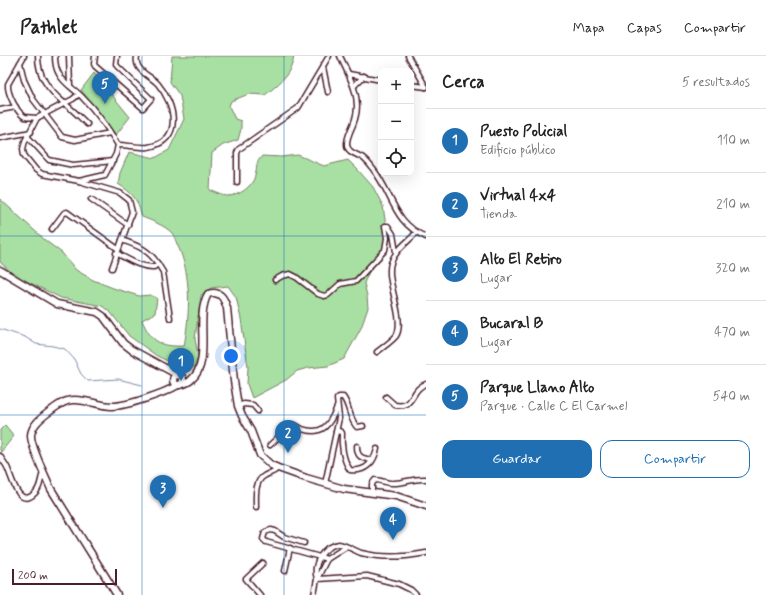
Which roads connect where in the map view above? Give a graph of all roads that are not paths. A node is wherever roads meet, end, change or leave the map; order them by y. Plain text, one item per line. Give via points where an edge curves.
1 (24, 56) edge
2 (38, 56) edge
3 (55, 56) edge
4 (69, 56) edge
5 (95, 56) edge
6 (117, 56) edge
7 (137, 56) edge
8 (329, 56) edge
9 (340, 56) edge
10 (408, 56) edge
11 (20, 63) junction
12 (323, 67) junction
13 (349, 74) junction
14 (364, 76) junction
15 (420, 77) junction
16 (378, 79) edge
17 (414, 84) edge
18 (414, 85) edge
19 (70, 86) junction
20 (354, 86) junction
21 (426, 87) edge
22 (328, 92) dead end
23 (79, 94) junction
24 (65, 103) junction
25 (16, 107) junction
26 (0, 110) edge
27 (44, 114) junction
28 (37, 118) junction
29 (87, 124) dead end
30 (31, 132) junction
31 (110, 133) junction
32 (28, 137) junction
33 (0, 138) edge
34 (118, 145) junction
35 (113, 161) junction
36 (79, 181) junction
37 (237, 182) dead end
38 (91, 199) dead end
39 (128, 225) junction
40 (52, 229) dead end
41 (417, 232) junction
42 (426, 237) edge
43 (122, 240) junction
44 (117, 251) junction
45 (396, 252) junction
46 (158, 264) junction
47 (112, 268) dead end
48 (0, 270) edge
49 (275, 280) dead end
50 (170, 318) dead end
51 (377, 352) dead end
52 (177, 380) junction
53 (426, 384) edge
54 (386, 397) dead end
55 (238, 406) junction
56 (338, 407) junction
57 (258, 411) dead end
58 (363, 426) dead end
59 (336, 432) junction
60 (270, 445) dead end
61 (357, 446) dead end
62 (377, 449) dead end
63 (0, 456) edge
64 (372, 461) junction
65 (278, 468) junction
66 (43, 473) junction
67 (426, 479) edge
68 (48, 483) junction
69 (325, 484) junction
70 (40, 485) junction
71 (372, 492) junction
72 (426, 506) edge
73 (256, 507) dead end
74 (304, 543) dead end
75 (346, 547) junction
76 (290, 548) junction
77 (426, 553) edge
78 (320, 556) junction
79 (327, 559) junction
80 (263, 563) dead end
81 (285, 571) dead end
82 (317, 579) junction
83 (116, 595) edge
84 (260, 595) edge
85 (314, 595) edge
86 (416, 595) edge

1 - 11 street
2 - 24 street via 46,84 53,94
3 - 19 street via 59,74
4 - 19 street
5 - 6 street via 95,66 142,108 151,100 117,66
7 - 34 street via 138,66 157,82 168,98 173,116 172,130 169,136 157,145
8 - 12 street
9 - 13 street
10 - 15 street
11 - 25 street via 7,87
11 - 27 street via 28,90
12 - 22 street
12 - 37 street via 298,108 239,149
13 - 14 street
13 - 20 street
14 - 16 street
14 - 20 street
15 - 17 street
15 - 21 street
18 - 21 street
19 - 23 street
20 - 41 street via 357,110 347,147 374,169 401,220
23 - 24 street
23 - 31 street via 98,114
24 - 27 street
24 - 29 street
25 - 26 street
25 - 28 street via 23,116
27 - 28 street
27 - 31 street via 62,136 68,138 75,140
28 - 30 street
30 - 32 street
30 - 33 street
31 - 34 street
32 - 35 street via 49,160 73,165
32 - 36 street via 23,149 24,156 36,170 42,174
34 - 35 street
35 - 36 street via 105,175
36 - 39 street via 125,196 129,200 132,212
38 - 39 street
39 - 43 street
40 - 44 street via 67,212
41 - 42 street
41 - 45 street
43 - 44 street
43 - 46 street via 145,250
44 - 46 street via 139,264 154,267
44 - 47 street
45 - 49 street via 393,234 388,226 385,226 385,250 356,282 340,284 328,295 322,296 290,274
45 - 51 street via 390,269 398,330 395,337
46 - 50 street via 163,272
48 - 52 street via 58,304 97,312 103,316 123,343 170,370
52 - 55 street via 191,381 197,374 203,352 204,301 208,294 219,293 225,298 227,308
52 - 66 street via 161,393 128,404 104,406 72,400 56,407 36,423 31,436
53 - 54 street via 419,388 410,402 404,406 395,405
55 - 57 street via 253,405
55 - 65 street via 260,455
56 - 58 street via 337,399 341,396 346,400 355,425
56 - 59 street
56 - 60 street via 326,428 303,429 293,424
59 - 64 street via 342,433 345,459 350,470 365,469
59 - 69 street
61 - 64 street via 359,456
62 - 64 street
63 - 70 street via 16,489 24,498 36,493
65 - 69 street
65 - 73 street via 261,479 256,489
66 - 68 street
66 - 70 street
67 - 71 street via 394,484 375,480
68 - 70 street
68 - 83 street
69 - 71 street
71 - 72 street via 396,496
74 - 76 street via 271,530 263,535 264,541
75 - 77 street via 379,556
75 - 78 street via 342,544 332,545
75 - 79 street
76 - 78 street
76 - 81 street
78 - 79 street
78 - 82 street via 316,568
79 - 82 street
80 - 84 street via 246,579
82 - 85 street
82 - 86 street via 367,576 399,584

